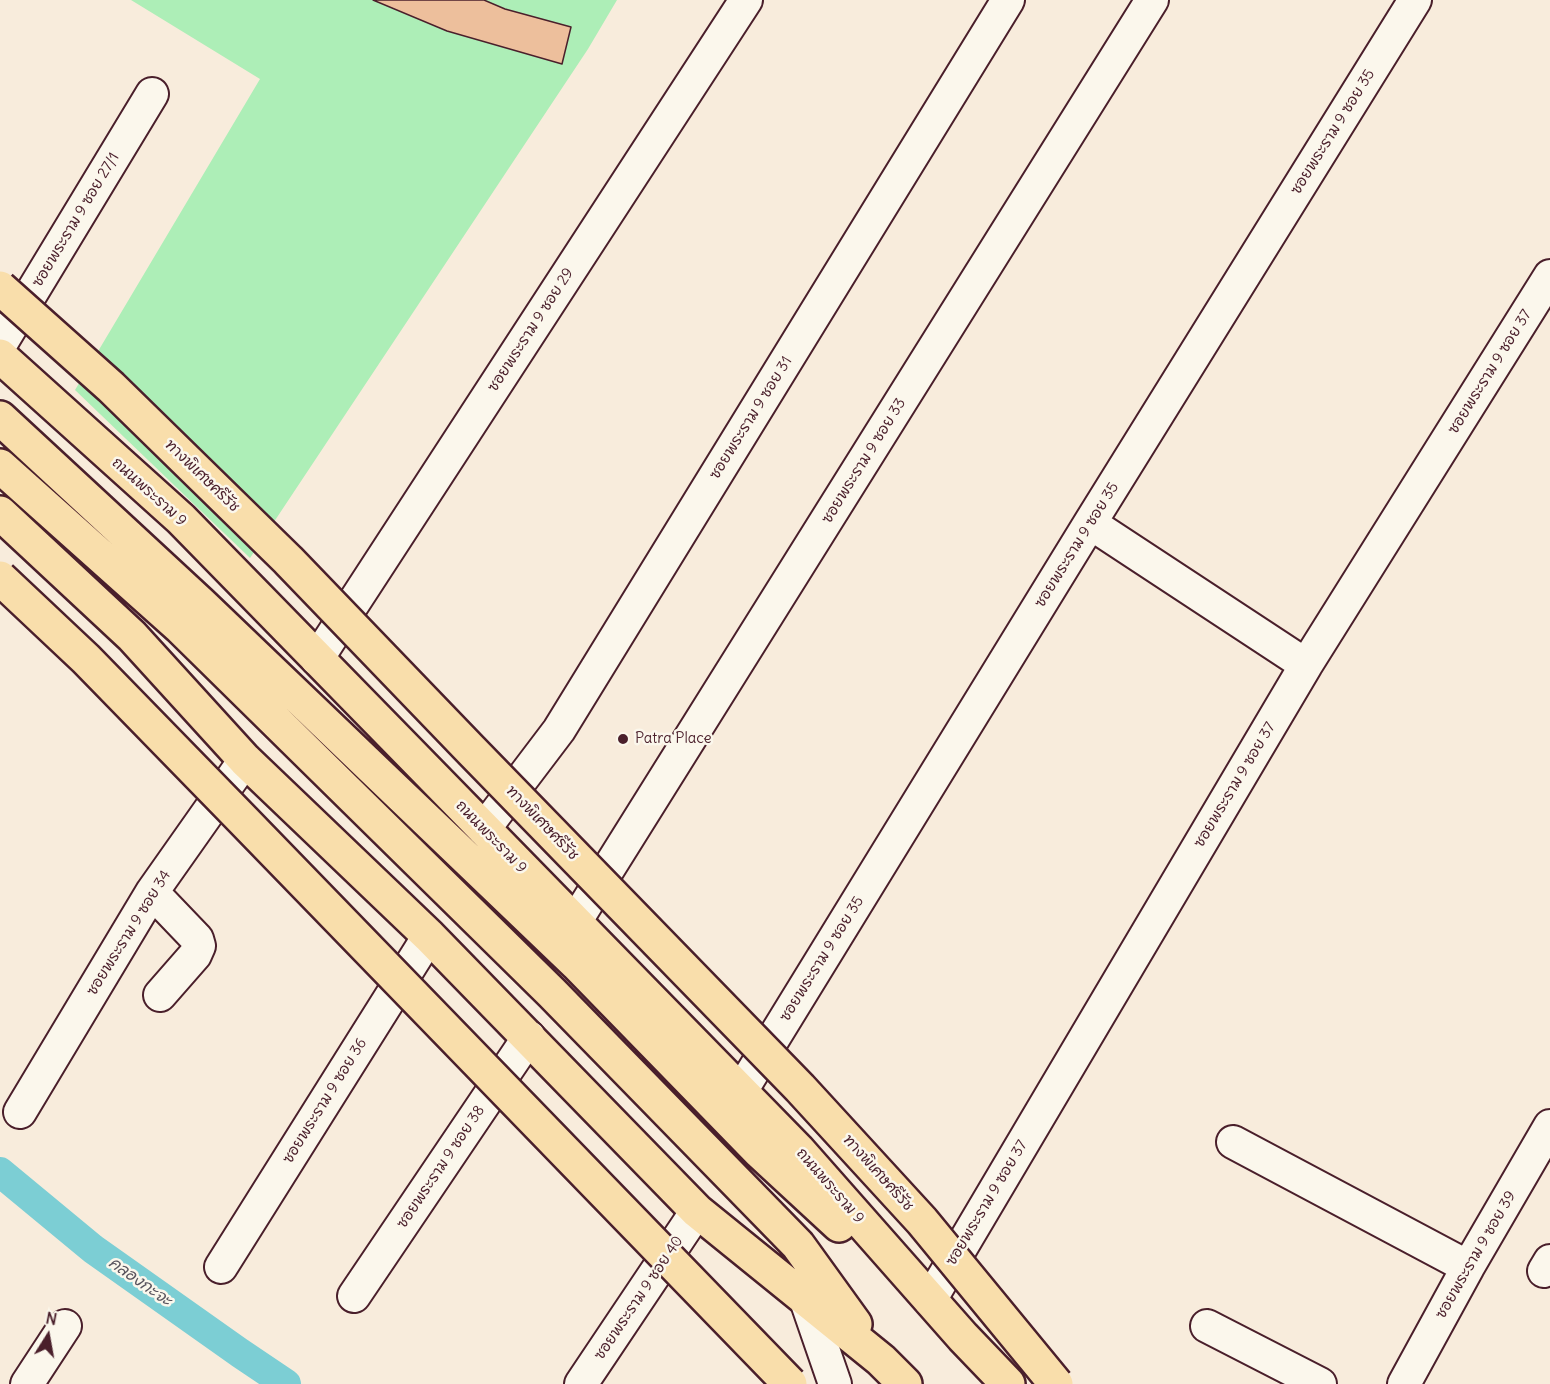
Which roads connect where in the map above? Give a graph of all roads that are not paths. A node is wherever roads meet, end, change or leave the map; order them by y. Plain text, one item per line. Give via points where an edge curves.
1 (746, 0) edge
2 (1008, 0) edge
3 (1152, 0) edge
4 (1415, 0) edge
5 (152, 94) dead end
6 (1550, 276) edge
7 (0, 288) edge
8 (0, 345) edge
9 (0, 356) edge
10 (0, 418) edge
11 (0, 466) edge
12 (0, 513) edge
13 (1090, 523) junction
14 (0, 578) edge
15 (317, 659) junction
16 (1306, 665) junction
17 (245, 759) junction
18 (484, 829) junction
19 (152, 892) junction
20 (575, 922) junction
21 (429, 936) junction
22 (160, 995) dead end
23 (529, 1037) junction
24 (741, 1091) junction
25 (20, 1112) dead end
26 (1550, 1126) edge
27 (1233, 1142) dead end
28 (697, 1211) junction
29 (221, 1267) dead end
30 (1468, 1267) junction
31 (354, 1296) dead end
32 (806, 1300) junction
33 (930, 1300) junction
34 (65, 1326) dead end
35 (1207, 1326) dead end
36 (963, 1337) junction
37 (880, 1360) junction
38 (27, 1384) edge
39 (581, 1384) edge
40 (790, 1384) edge
41 (835, 1384) edge
42 (905, 1384) edge
43 (1008, 1384) edge
44 (1056, 1384) edge
45 (1320, 1384) edge
46 (1404, 1384) edge

1 - 15 street, ซอยพระราม 9 ซอย 29
2 - 18 street, ซอยพระราม 9 ซอย 31 via 559,730
3 - 20 street, ซอยพระราม 9 ซอย 33
4 - 13 street, ซอยพระราม 9 ซอย 35
5 - 8 street, ซอยพระราม 9 ซอย 27/1
6 - 16 street, ซอยพระราม 9 ซอย 37
7 - 44 main road, ทางพิเศษศรีรัช, bridge via 111,387 288,560 792,1080 922,1221
9 - 15 main road, ถนนพระราม 9 via 181,519
10 - 36 main road, ถนนพระราม 9 via 201,604 577,964 760,1152
11 - 37 main road via 180,627 552,993 798,1245
12 - 17 main road via 132,636
13 - 16 street
13 - 24 street, ซอยพระราม 9 ซอย 35
14 - 40 main road, bridge via 86,659 244,820
15 - 18 main road, ถนนพระราม 9
16 - 33 street, ซอยพระราม 9 ซอย 37
17 - 19 street, ซอยพระราม 9 ซอย 34
17 - 21 main road
18 - 20 main road, ถนนพระราม 9
19 - 22 street via 197,939 198,946 195,955
19 - 25 street, ซอยพระราม 9 ซอย 34
20 - 24 main road, ถนนพระราม 9
21 - 23 main road
21 - 29 street, ซอยพระราม 9 ซอย 36
23 - 28 main road
23 - 31 street, ซอยพระราม 9 ซอย 38
24 - 33 main road, ถนนพระราม 9
26 - 30 street, ซอยพระราม 9 ซอย 39
27 - 30 street
28 - 32 main road
28 - 39 street, ซอยพระราม 9 ซอย 40
30 - 46 street, ซอยพระราม 9 ซอย 39
32 - 37 main road
32 - 41 street
33 - 36 main road, ถนนพระราม 9
34 - 38 street
35 - 45 street
36 - 43 main road, ถนนพระราม 9
37 - 42 main road

